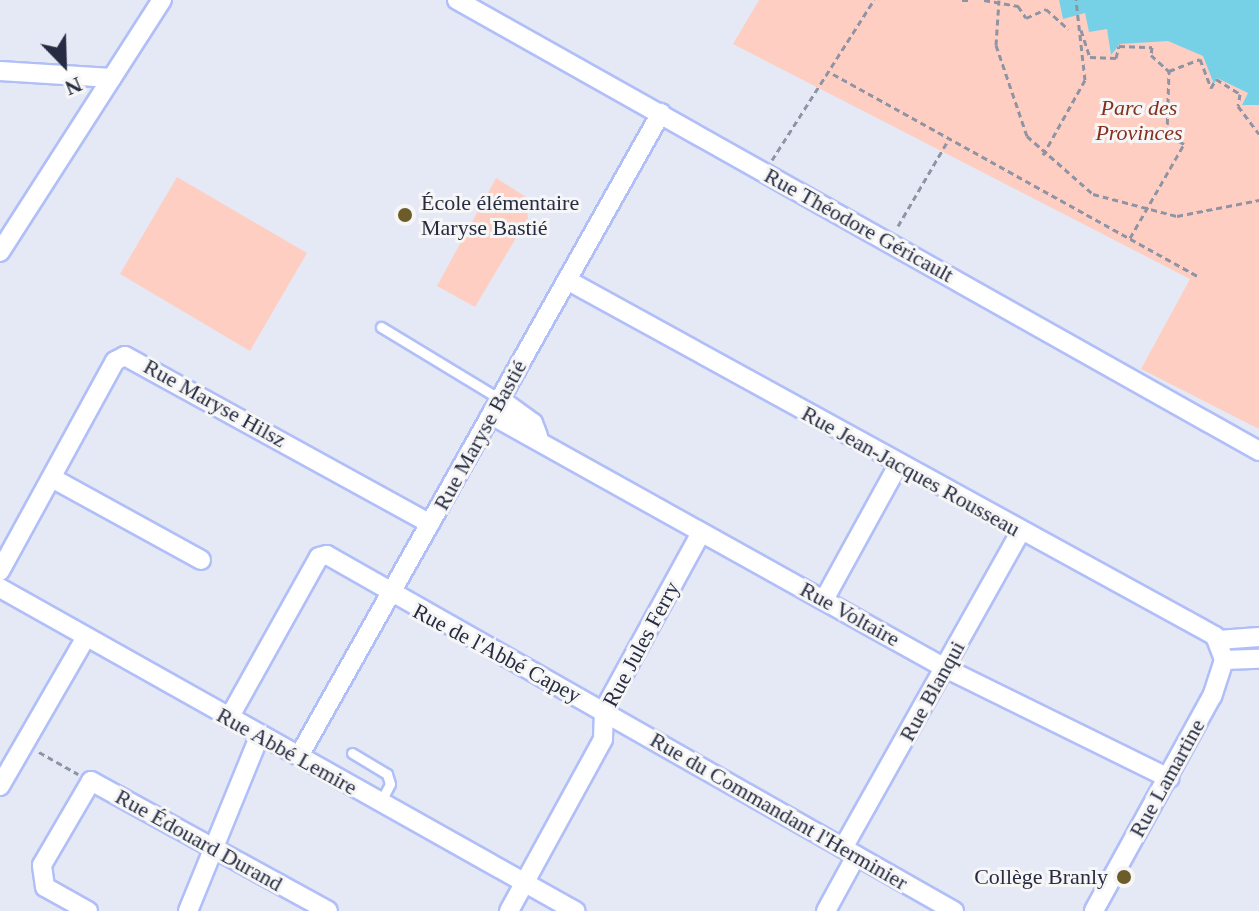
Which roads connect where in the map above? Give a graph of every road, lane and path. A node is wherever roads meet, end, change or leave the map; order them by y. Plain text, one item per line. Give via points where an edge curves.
1 (162, 0) edge
2 (457, 0) edge
3 (874, 0) edge
4 (962, 0) edge
5 (972, 0) edge
6 (984, 0) edge
7 (999, 0) edge
8 (1076, 0) edge
9 (1068, 29) dead end
10 (1081, 30) dead end
11 (0, 71) edge
12 (1169, 71) junction
13 (833, 74) junction
14 (112, 78) junction
15 (661, 113) junction
16 (1259, 134) edge
17 (947, 142) dead end
18 (1043, 155) junction
19 (772, 160) dead end
20 (1259, 200) edge
21 (1146, 213) junction
22 (898, 226) dead end
23 (1130, 238) junction
24 (0, 252) edge
25 (1198, 276) dead end
26 (567, 280) junction
27 (381, 327) dead end
28 (495, 407) junction
29 (1259, 451) edge
30 (898, 465) junction
31 (52, 478) junction
32 (430, 524) junction
33 (1020, 532) junction
34 (701, 533) junction
35 (201, 560) dead end
36 (0, 571) edge
37 (0, 588) edge
38 (389, 595) junction
39 (825, 598) junction
40 (86, 637) junction
41 (1259, 637) edge
42 (1218, 640) junction
43 (1259, 659) edge
44 (1224, 660) junction
45 (945, 668) junction
46 (604, 710) junction
47 (229, 718) junction
48 (260, 735) junction
49 (39, 752) dead end
50 (352, 753) dead end
51 (299, 756) junction
52 (5, 764) edge
53 (1169, 778) junction
54 (91, 781) junction
55 (0, 786) edge
56 (380, 803) junction
57 (215, 848) junction
58 (850, 852) junction
59 (524, 884) junction
60 (88, 911) edge
61 (188, 911) edge
62 (328, 911) edge
63 (509, 911) edge
64 (575, 911) edge
65 (826, 911) edge
66 (954, 911) edge
67 (1094, 911) edge

1 - 14 street
2 - 15 street, Rue Théodore Géricault
3 - 13 path
4 - 5 path
6 - 9 path via 1018,6 1026,18 1046,9
7 - 18 path, bridge via 996,45 1011,107
8 - 18 path via 1085,80
10 - 12 path via 1090,57 1116,58 1119,46 1152,47 1151,55
11 - 14 street
12 - 16 path via 1200,59 1211,88 1216,79 1240,94 1238,106
12 - 21 path via 1167,134 1184,144
13 - 19 path via 818,81
13 - 23 path
14 - 24 street
15 - 26 street, Rue Maryse Bastié
15 - 29 street, Rue Théodore Géricault
17 - 22 path
18 - 21 path via 1093,194
20 - 21 path via 1209,215
21 - 23 path
23 - 25 path
26 - 28 street, Rue Maryse Bastié
26 - 30 street, Rue Jean-Jacques Rousseau
27 - 28 lane
28 - 32 street, Rue Maryse Bastié
28 - 34 street, Rue Voltaire via 533,423 538,436
30 - 33 street, Rue Jean-Jacques Rousseau
30 - 39 street
31 - 32 street, Rue Maryse Hilsz via 115,361 125,356
31 - 35 street
31 - 36 street, Rue Maryse Hilsz
32 - 38 street, Rue Maryse Bastié
33 - 42 street, Rue Jean-Jacques Rousseau via 1205,625
33 - 45 street, Rue Blanqui
34 - 39 street, Rue Voltaire
34 - 46 street, Rue Jules Ferry
37 - 40 street, Rue Abbé Lemire
38 - 46 street, Rue de l'Abbé Capey
38 - 47 street, Rue de l'Abbé Capey via 327,555 319,557
38 - 51 street, Rue Maryse Bastié
39 - 45 street, Rue Voltaire
40 - 47 street, Rue Abbé Lemire
40 - 52 street
41 - 42 street
42 - 44 street
43 - 44 street
44 - 53 street, Rue Lamartine
45 - 53 street, Rue Voltaire
45 - 58 street, Rue Blanqui
46 - 58 street, Rue du Commandant l'Herminier
46 - 59 street, Rue Jules Ferry via 603,739
47 - 48 street, Rue Abbé Lemire
48 - 51 street, Rue Abbé Lemire
48 - 57 street
49 - 54 path
50 - 56 lane via 387,774 390,784
51 - 56 street, Rue Abbé Lemire
52 - 55 street
53 - 67 street, Rue Lamartine
54 - 57 street, Rue Édouard Durand
54 - 60 street, Rue Édouard Durand via 42,865 45,887
56 - 59 street, Rue Abbé Lemire
57 - 61 street
57 - 62 street, Rue Édouard Durand
58 - 65 street, Rue Blanqui
58 - 66 street, Rue du Commandant l'Herminier
59 - 63 street, Rue Jules Ferry
59 - 64 street, Rue Abbé Lemire

